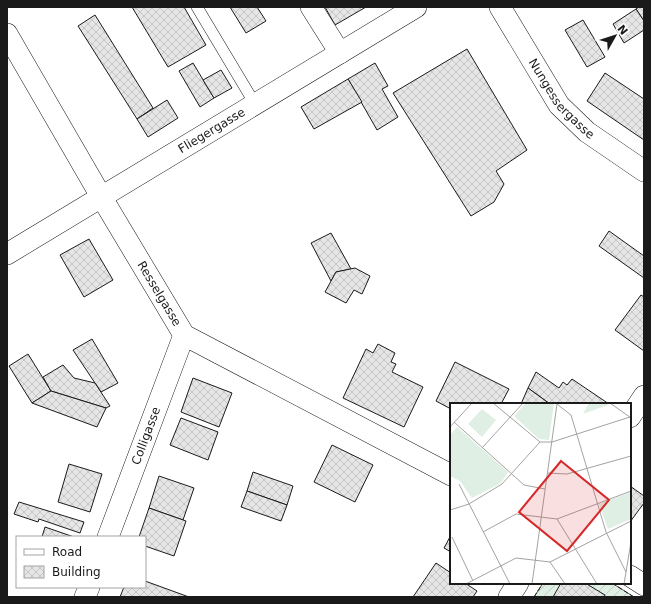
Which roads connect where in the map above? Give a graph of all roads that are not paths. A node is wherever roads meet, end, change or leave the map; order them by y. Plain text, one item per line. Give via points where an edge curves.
1 (197, 7) edge
2 (310, 7) edge
3 (416, 7) edge
4 (500, 7) edge
5 (7, 34) edge
6 (340, 53) junction
7 (255, 104) junction
8 (644, 171) edge
9 (102, 198) junction
10 (7, 254) edge
11 (184, 335) junction
12 (644, 396) edge
13 (631, 416) edge
14 (450, 474) edge
15 (108, 536) edge
16 (631, 577) edge
17 (517, 584) edge
18 (644, 585) edge
19 (509, 597) edge

1 - 7 lane
2 - 6 street
3 - 6 street, Fliegergasse
4 - 8 street, Nungessergasse via 559,106 588,132
5 - 9 street, Resselgasse
6 - 7 street, Fliegergasse
7 - 9 street, Fliegergasse
9 - 10 street, Fliegergasse
9 - 11 street, Resselgasse
11 - 14 street, Resselgasse
11 - 15 street, Colligasse
12 - 13 street
16 - 18 street
17 - 19 street

